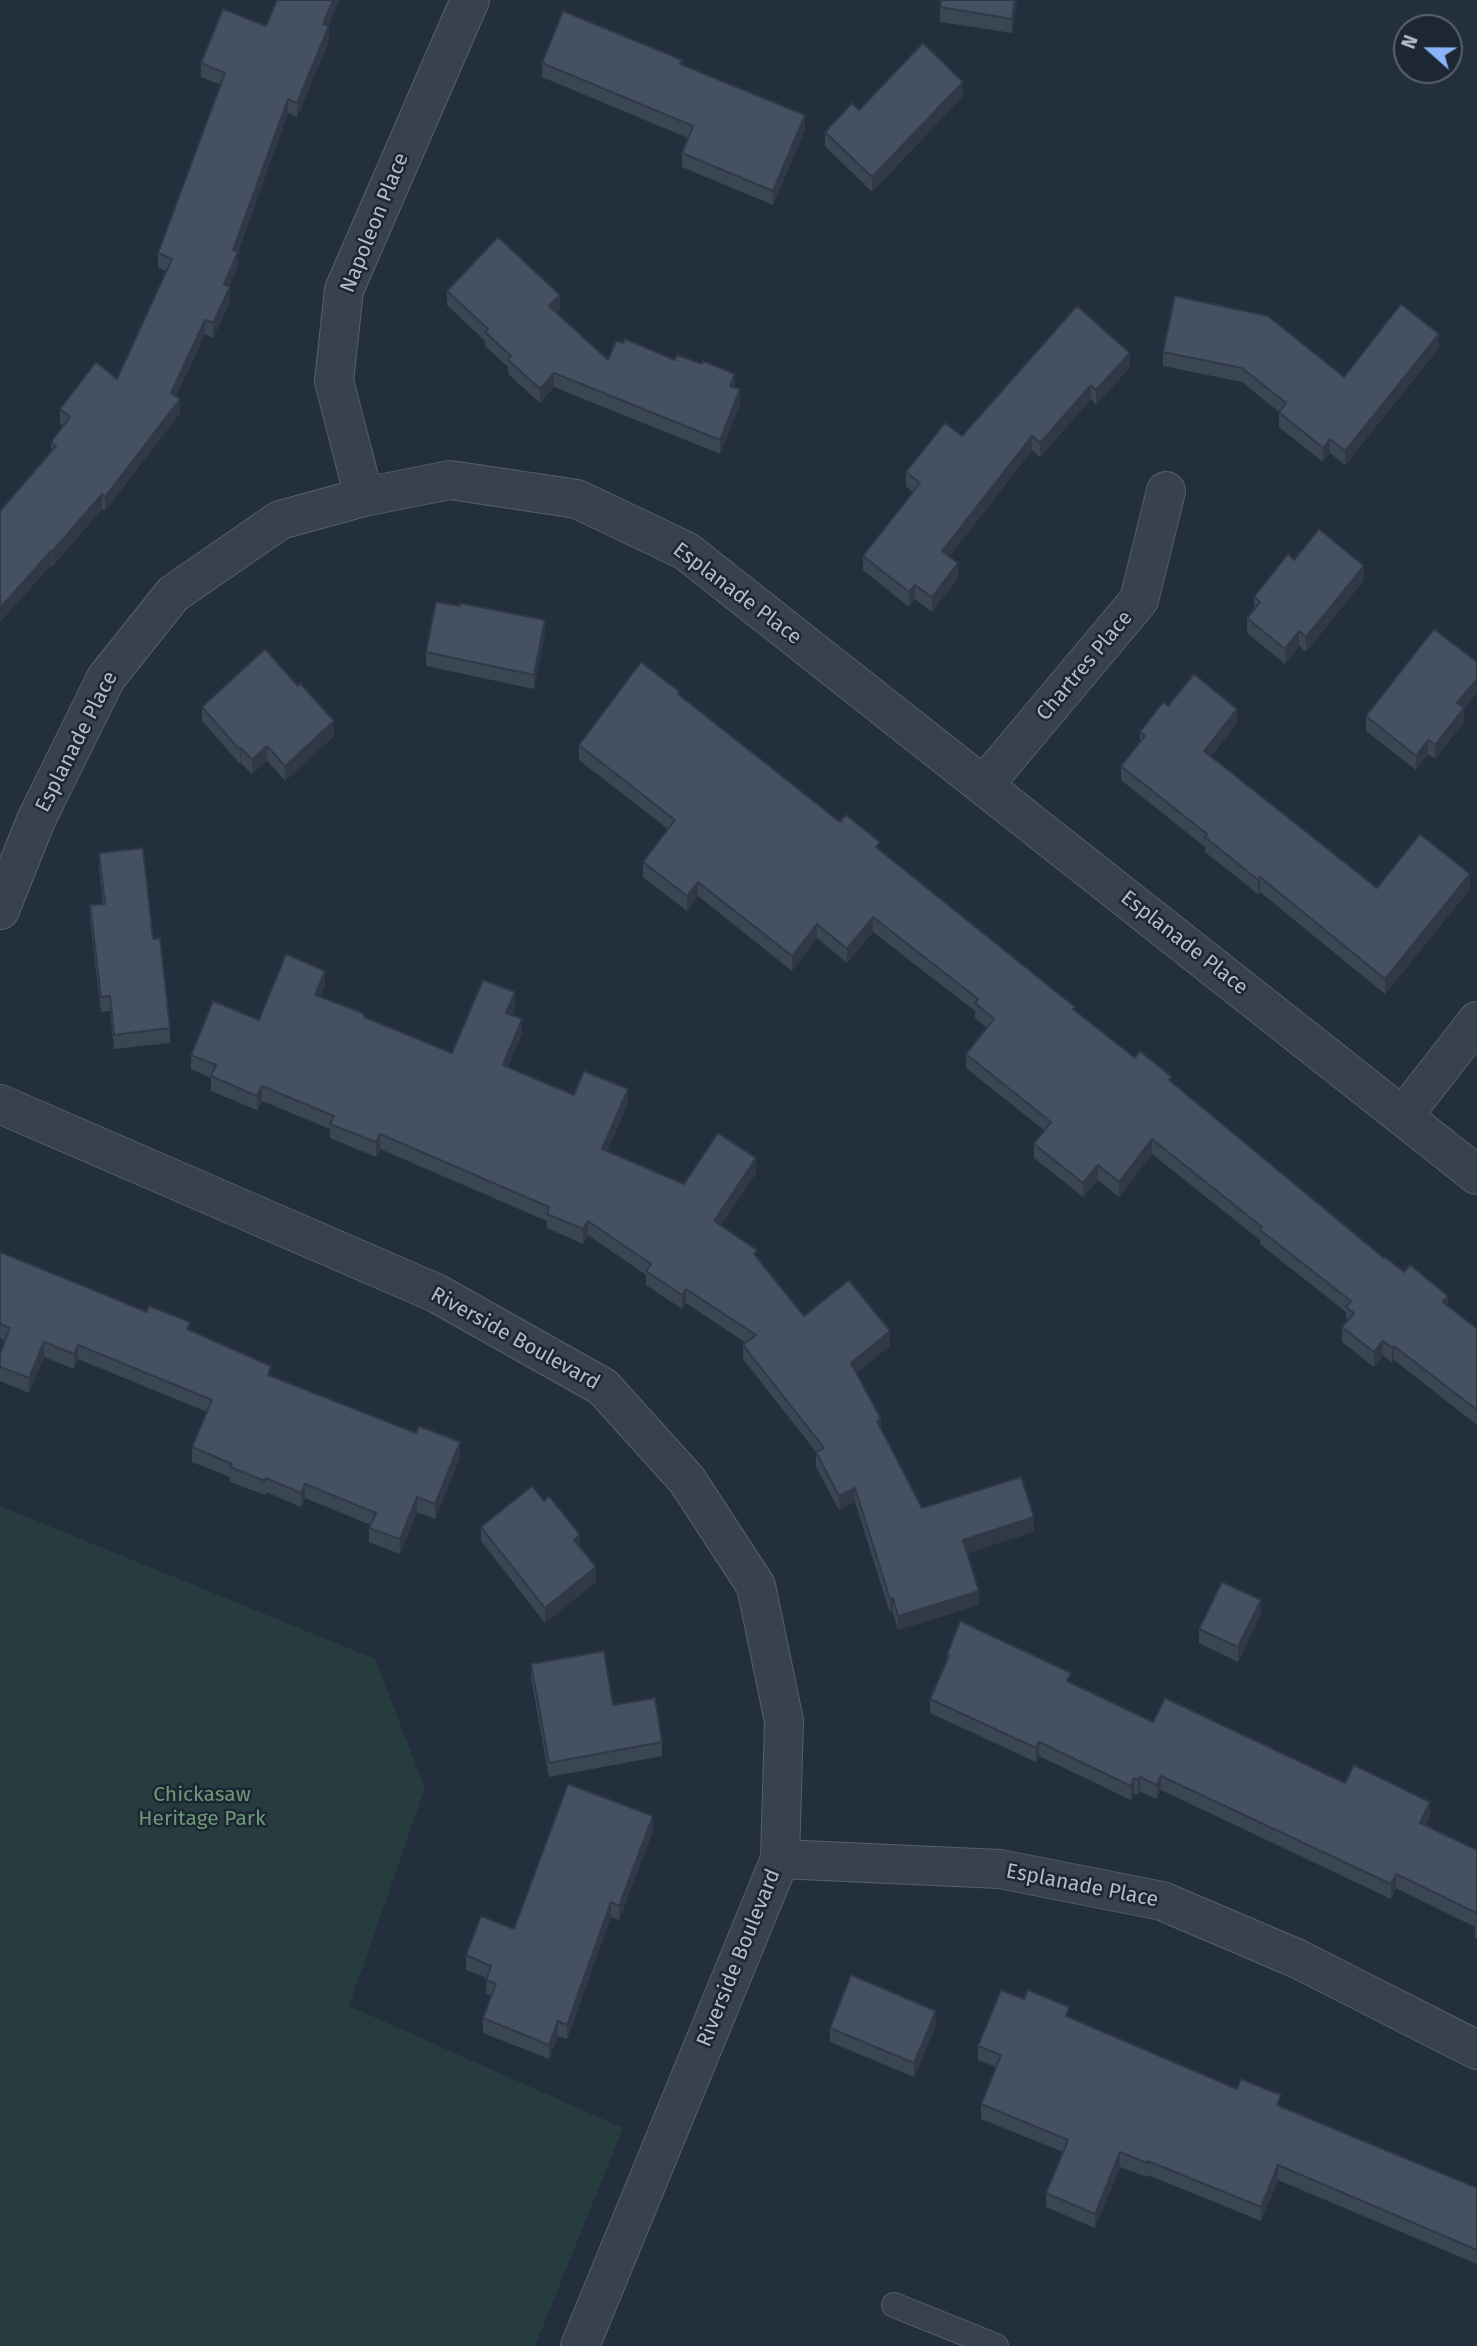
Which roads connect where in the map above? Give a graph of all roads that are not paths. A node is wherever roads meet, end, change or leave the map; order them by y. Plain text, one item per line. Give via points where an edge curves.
1 (470, 0) edge
2 (1166, 491) dead end
3 (364, 497) junction
4 (984, 785) junction
5 (0, 910) edge
6 (1477, 1021) edge
7 (0, 1104) edge
8 (1403, 1116) junction
9 (1477, 1175) edge
10 (780, 1859) junction
11 (1477, 2050) edge
12 (894, 2305) dead end
13 (580, 2346) edge
14 (996, 2346) edge

1 - 3 street, Napoleon Place via 344,290 334,381
2 - 4 street, Chartres Place via 1139,600
3 - 4 street, Esplanade Place via 450,480 577,499 686,551
3 - 5 street, Esplanade Place via 281,520 173,594 106,678 36,820
4 - 8 street, Esplanade Place
6 - 8 street
7 - 10 street, Riverside Boulevard via 436,1293 603,1387 687,1479 756,1586 784,1721
8 - 9 street, Esplanade Place
10 - 11 street, Esplanade Place via 1000,1869 1162,1901 1298,1959
10 - 13 street, Riverside Boulevard
12 - 14 lane

